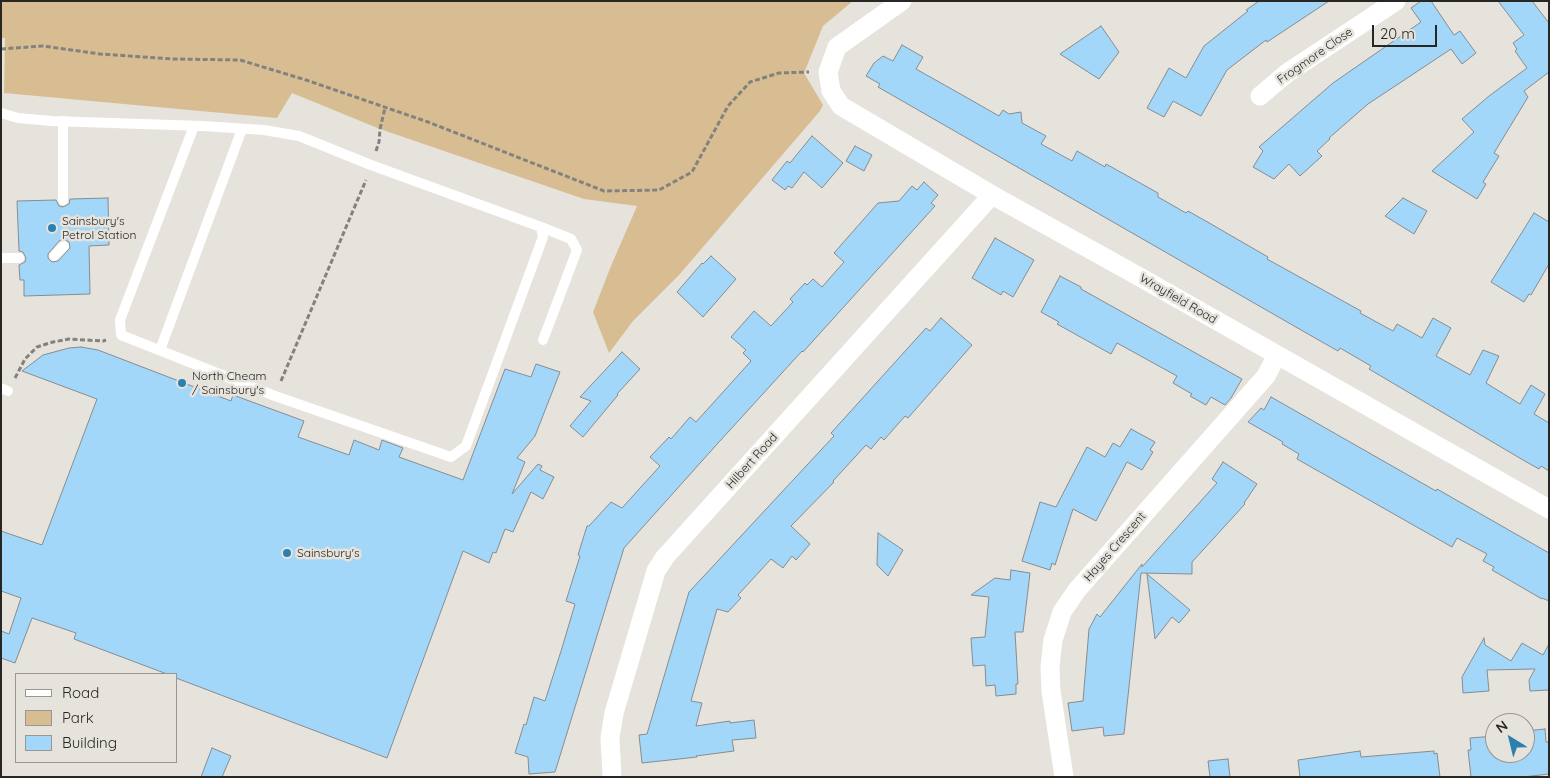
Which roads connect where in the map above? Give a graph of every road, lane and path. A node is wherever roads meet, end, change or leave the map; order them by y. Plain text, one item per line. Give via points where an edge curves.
1 (902, 1) edge
2 (1396, 1) edge
3 (1, 49) edge
4 (799, 73) dead end
5 (1260, 96) dead end
6 (385, 108) junction
7 (1, 113) edge
8 (63, 122) junction
9 (194, 126) junction
10 (242, 129) junction
11 (379, 142) dead end
12 (368, 174) dead end
13 (992, 195) junction
14 (63, 200) dead end
15 (541, 226) junction
16 (64, 246) dead end
17 (54, 256) dead end
18 (1, 258) edge
19 (19, 258) dead end
20 (121, 335) junction
21 (543, 340) dead end
22 (160, 350) junction
23 (1277, 356) junction
24 (5, 390) edge
25 (275, 396) junction
26 (1549, 509) edge
27 (612, 777) edge
28 (1064, 777) edge

1 - 13 street, Wrayfield Road via 837,47 828,72 831,91 841,106
2 - 5 street, Frogmore Close via 1287,73
3 - 6 path via 43,46 100,54 240,60
4 - 6 path via 779,74 750,82 728,106 692,172 660,190 604,192
6 - 11 path
7 - 8 lane via 18,118
8 - 9 lane
8 - 14 lane
9 - 10 lane
9 - 20 lane via 120,320
10 - 15 lane via 299,136
10 - 22 lane
12 - 25 path
13 - 23 street, Wrayfield Road
13 - 27 street, Hilbert Road via 656,572 614,713 610,738
15 - 21 lane via 571,239 577,250
15 - 25 lane via 543,237 466,446 451,456
16 - 17 lane
18 - 19 lane
20 - 22 lane
20 - 24 path via 103,341 69,340 37,347 25,358
22 - 25 lane
23 - 26 street, Wrayfield Road
23 - 28 street, Hayes Crescent via 1266,376 1076,590 1062,612 1053,640 1050,667

